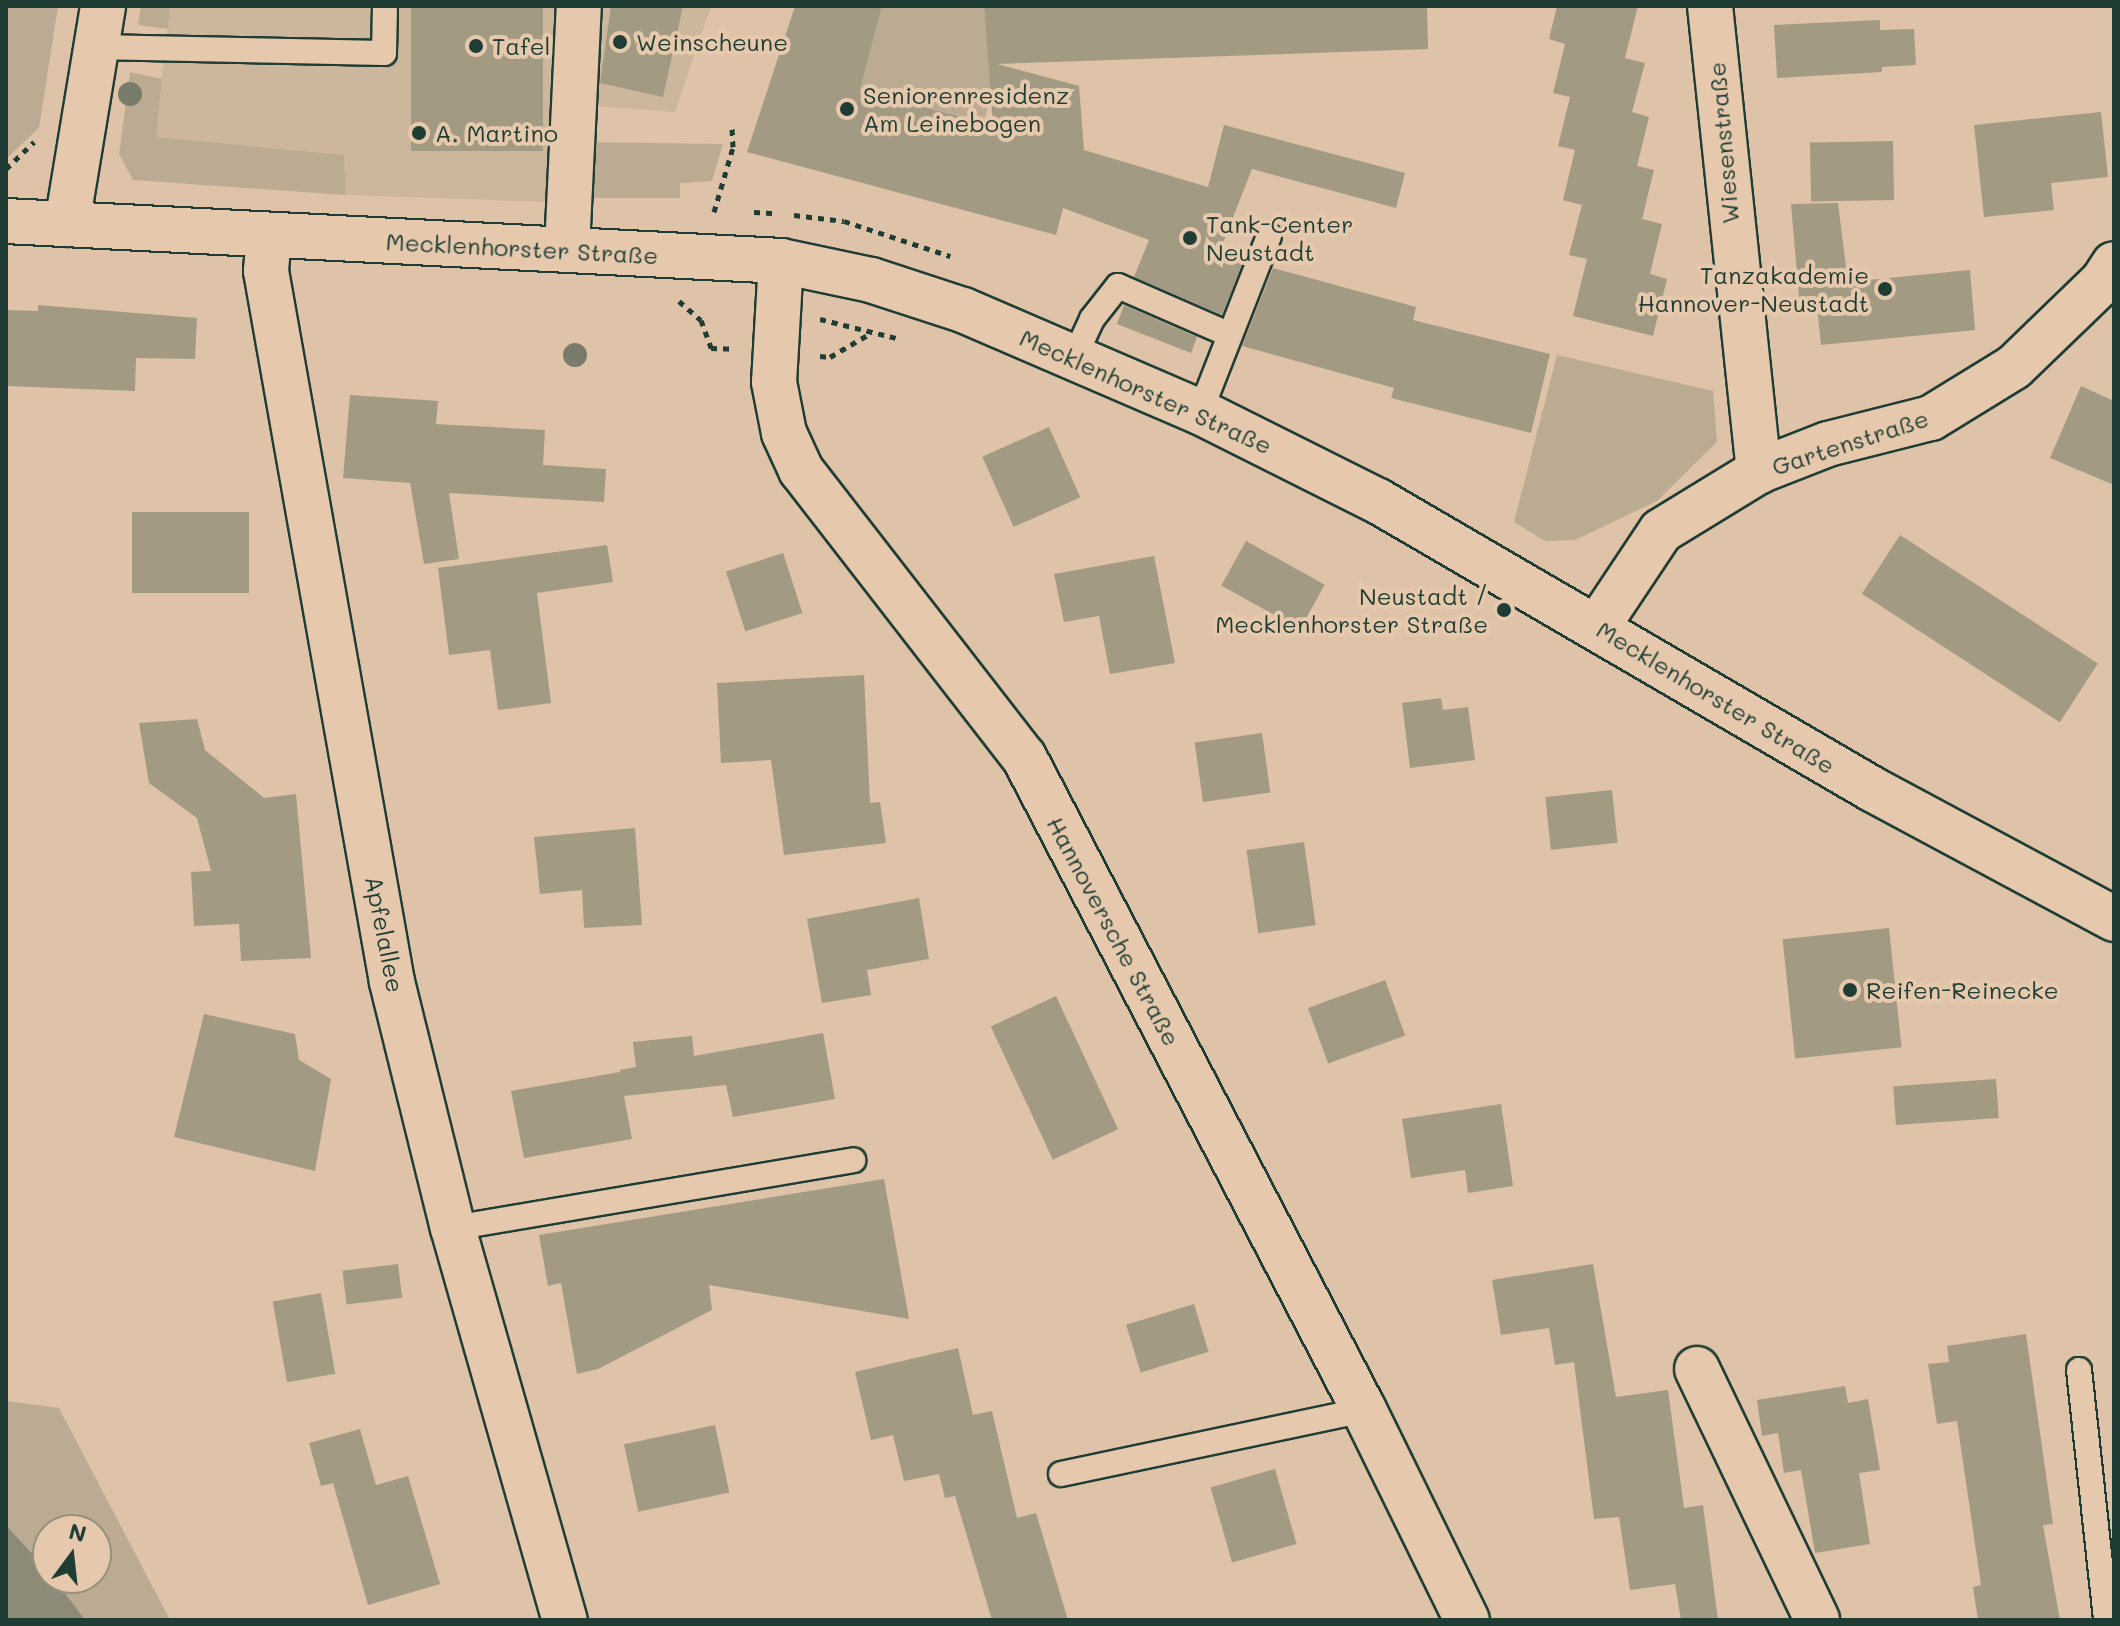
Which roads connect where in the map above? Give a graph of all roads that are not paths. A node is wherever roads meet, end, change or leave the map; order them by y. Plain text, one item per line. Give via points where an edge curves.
1 (385, 6) edge
2 (579, 6) edge
3 (1710, 6) edge
4 (100, 26) edge
5 (6, 221) edge
6 (67, 224) junction
7 (269, 236) junction
8 (1269, 236) dead end
9 (567, 248) junction
10 (781, 261) junction
11 (2114, 264) edge
12 (1230, 335) junction
13 (1075, 356) junction
14 (1200, 412) junction
15 (1759, 471) junction
16 (1597, 627) junction
17 (2114, 919) edge
18 (853, 1160) dead end
19 (453, 1228) junction
20 (1697, 1369) dead end
21 (2079, 1370) dead end
22 (1364, 1410) junction
23 (1061, 1474) dead end
24 (565, 1620) edge
25 (1467, 1620) edge
26 (1817, 1620) edge
27 (2106, 1620) edge

1 - 4 lane via 384,53
2 - 9 main road
3 - 15 main road, Wiesenstraße
4 - 6 main road
5 - 6 main road, Mecklenhorster Straße
6 - 7 main road, Mecklenhorster Straße
7 - 9 main road, Mecklenhorster Straße
7 - 19 main road, Apfelallee via 266,271 392,982
8 - 12 lane
9 - 10 main road, Mecklenhorster Straße
10 - 13 main road, Mecklenhorster Straße via 871,280 963,310
10 - 22 main road, Hannoversche Straße via 774,382 784,433 801,470 1024,757
11 - 15 main road, Gartenstraße via 2014,367 1931,418 1828,444
12 - 13 lane via 1118,286 1092,319
12 - 14 lane
13 - 14 main road, Mecklenhorster Straße
14 - 16 main road, Mecklenhorster Straße via 1378,501
15 - 16 main road, Gartenstraße via 1661,531
16 - 17 main road, Mecklenhorster Straße via 1872,789
18 - 19 lane
19 - 24 main road, Apfelallee
20 - 26 main road
21 - 27 lane
22 - 23 lane
22 - 25 main road, Hannoversche Straße

